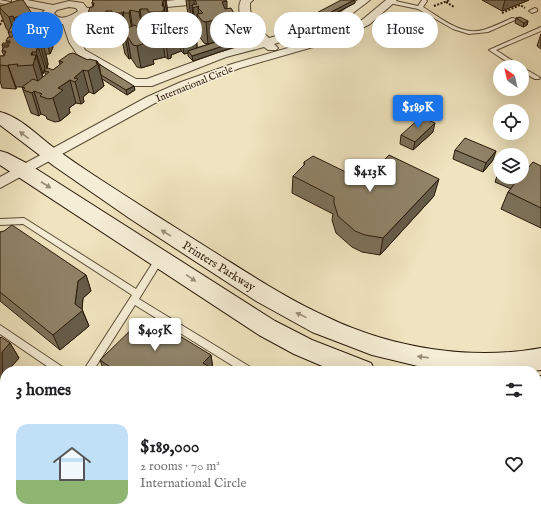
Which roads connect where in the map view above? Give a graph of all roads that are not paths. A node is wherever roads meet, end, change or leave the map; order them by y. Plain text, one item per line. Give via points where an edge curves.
1 (209, 0) edge
2 (248, 0) edge
3 (365, 0) edge
4 (0, 1) edge
5 (391, 1) edge
6 (424, 1) edge
7 (10, 6) edge
8 (135, 7) edge
9 (119, 8) edge
10 (420, 8) junction
11 (51, 10) junction
12 (83, 11) junction
13 (244, 12) edge
14 (514, 19) dead end
15 (67, 20) junction
16 (541, 29) edge
17 (266, 42) edge
18 (266, 43) edge
19 (245, 48) edge
20 (277, 54) junction
21 (508, 60) edge
22 (529, 73) edge
23 (537, 78) dead end
24 (0, 117) edge
25 (51, 155) junction
26 (0, 157) edge
27 (23, 170) junction
28 (0, 183) edge
29 (0, 222) edge
30 (160, 258) junction
31 (136, 297) junction
32 (0, 329) edge
33 (541, 359) edge
34 (54, 366) edge
35 (91, 366) edge
36 (241, 366) edge
37 (350, 366) edge
38 (462, 366) edge

1 - 8 street
2 - 13 street via 245,2
3 - 17 street via 326,24
4 - 7 lane
5 - 10 lane
5 - 20 street, International Circle via 370,20 347,33
6 - 10 lane
7 - 11 street
9 - 12 street
10 - 14 lane via 460,31 469,33 485,32
11 - 12 street via 63,4 75,4
11 - 15 street via 50,18
12 - 15 street
15 - 19 street via 74,42 81,52 139,84
16 - 21 lane via 492,50
18 - 20 street
20 - 25 street, International Circle via 210,75 167,93
22 - 23 lane
25 -> 24 main road, Printers Parkway
25 - 27 street, International Circle
38 -> 25 main road, Printers Parkway via 382,348 348,337 296,313 126,207
26 - 27 main road, Printers Parkway
27 - 28 street, International Circle
27 -> 30 main road, Printers Parkway
29 - 31 lane via 24,221
30 - 31 lane
30 -> 37 main road, Printers Parkway via 267,328 303,347
31 - 35 lane
31 - 36 lane
32 - 34 lane
33 - 38 main road, Printers Parkway via 508,364

